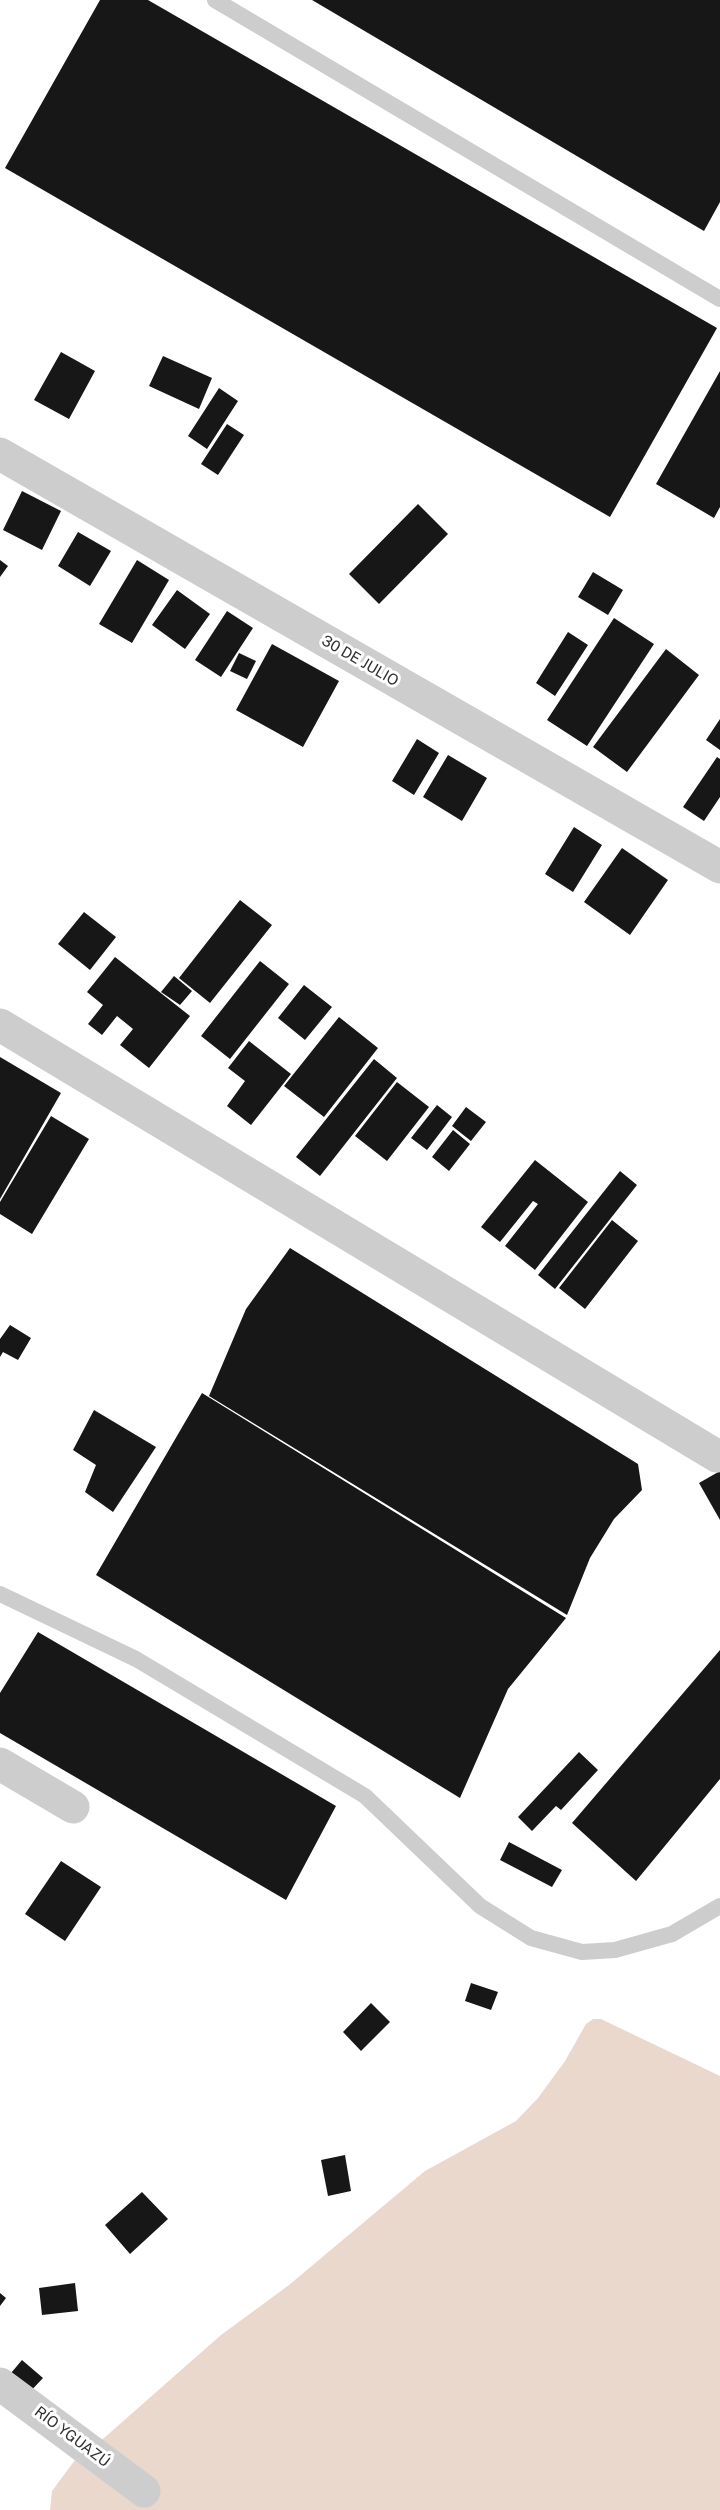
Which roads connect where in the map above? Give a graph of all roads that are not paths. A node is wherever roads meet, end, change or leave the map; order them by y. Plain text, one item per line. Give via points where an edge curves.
1 (215, 0) edge
2 (720, 299) edge
3 (0, 454) edge
4 (720, 867) edge
5 (0, 1025) edge
6 (717, 1456) dead end
7 (0, 1594) edge
8 (0, 1764) edge
9 (73, 1807) dead end
10 (720, 1906) edge
11 (0, 2384) edge
12 (144, 2491) dead end

1 - 2 lane
3 - 4 street, 30 DE JULIO
5 - 6 street
7 - 10 lane via 136,1659 365,1796 480,1906 531,1938 582,1952 615,1950 672,1934
8 - 9 street
11 - 12 street, RÍO YGUAZÚ

